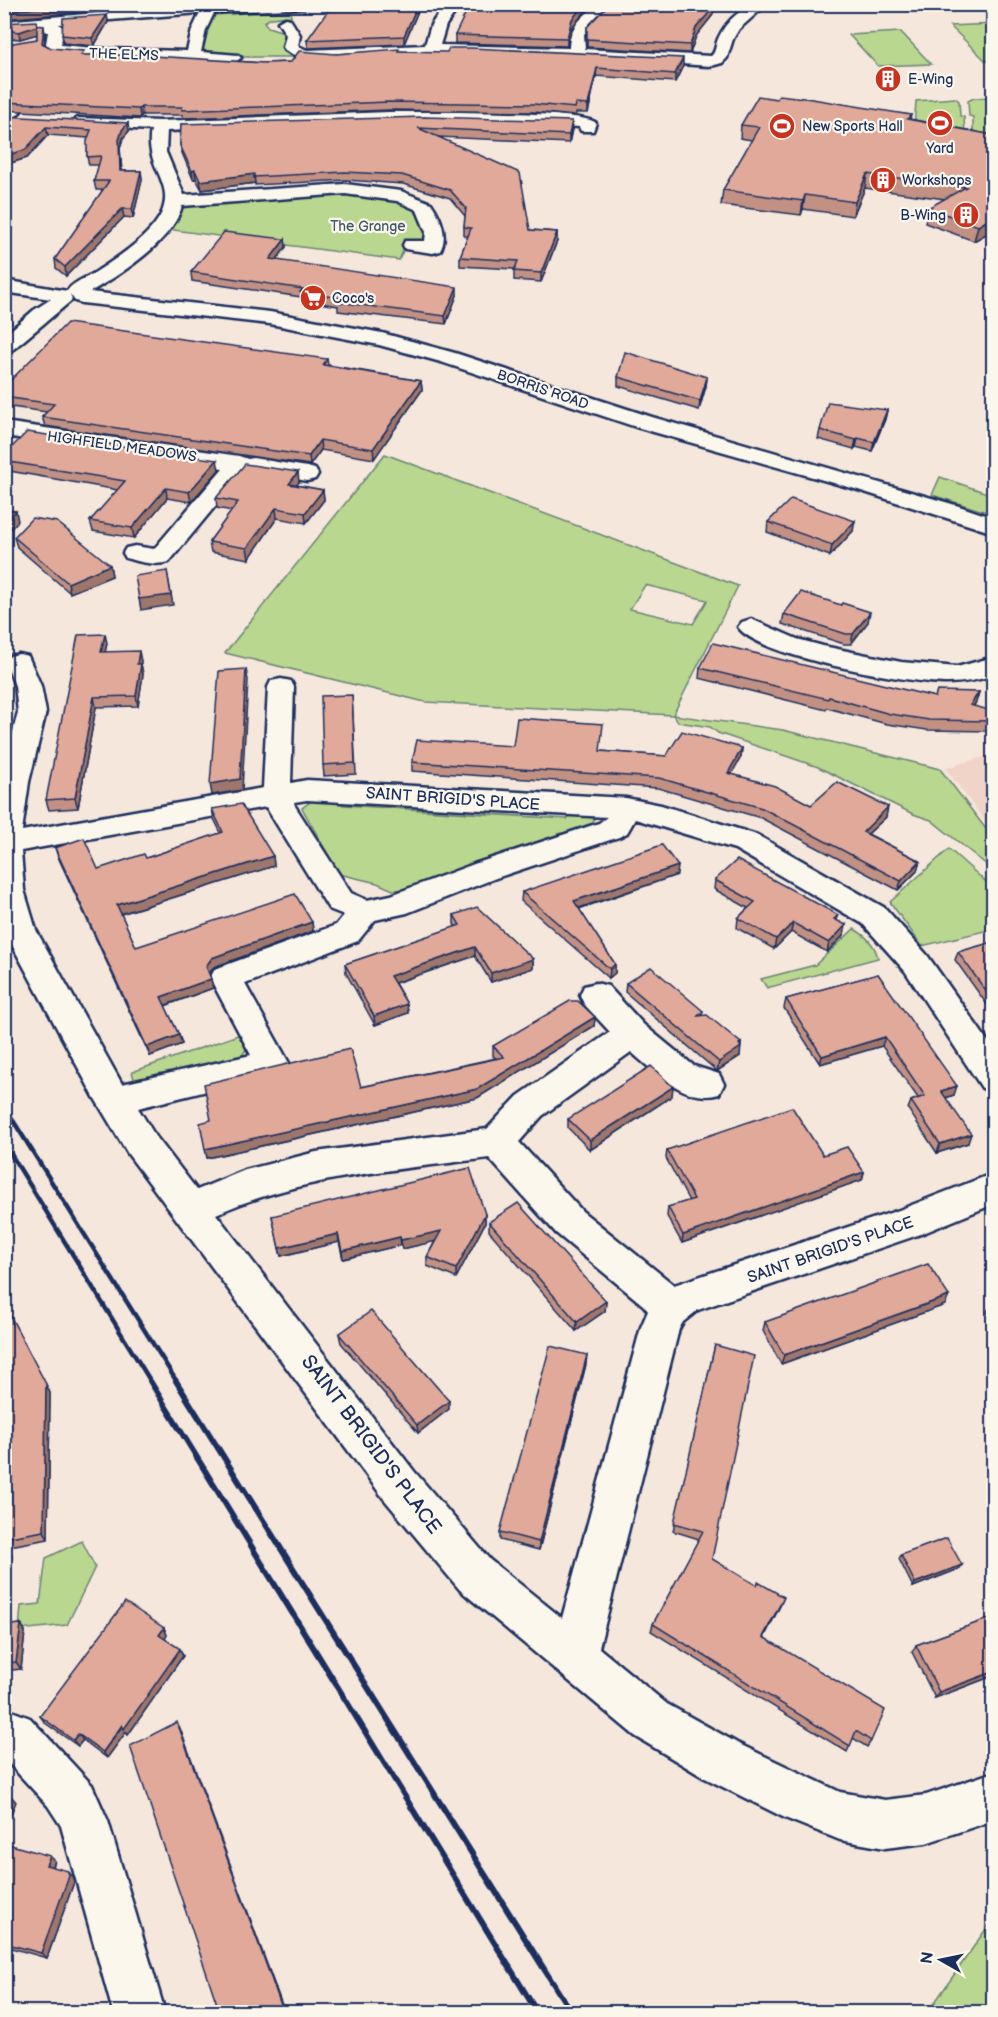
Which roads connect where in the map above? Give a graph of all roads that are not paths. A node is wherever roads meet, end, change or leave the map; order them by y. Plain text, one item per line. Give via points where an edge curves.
1 (59, 4) edge
2 (304, 4) edge
3 (436, 4) edge
4 (606, 4) edge
5 (454, 5) edge
6 (759, 5) edge
7 (209, 9) junction
8 (285, 22) dead end
9 (51, 24) junction
10 (4, 25) edge
11 (432, 49) junction
12 (577, 53) junction
13 (193, 56) junction
14 (233, 58) edge
15 (21, 103) edge
16 (5, 118) edge
17 (30, 118) edge
18 (65, 120) edge
19 (160, 126) junction
20 (587, 128) dead end
21 (175, 201) junction
22 (412, 245) dead end
23 (4, 286) edge
24 (70, 296) junction
25 (4, 347) edge
26 (4, 429) edge
27 (754, 440) dead end
28 (239, 463) junction
29 (835, 468) junction
30 (307, 474) dead end
31 (922, 485) dead end
32 (993, 526) edge
33 (135, 553) dead end
34 (752, 627) dead end
35 (19, 662) dead end
36 (993, 665) edge
37 (281, 687) dead end
38 (280, 794) junction
39 (626, 808) junction
40 (5, 844) edge
41 (365, 911) junction
42 (596, 995) dead end
43 (632, 1034) junction
44 (993, 1078) edge
45 (707, 1084) dead end
46 (114, 1100) junction
47 (497, 1142) junction
48 (993, 1188) edge
49 (193, 1208) junction
50 (669, 1310) junction
51 (574, 1658) junction
52 (4, 1731) edge
53 (993, 1796) edge
54 (139, 2013) edge

1 - 9 street
2 - 7 street
3 - 5 street
4 - 12 street via 577,34
5 - 11 street via 439,23
6 - 12 street via 743,15 730,31 717,60
7 - 9 street
7 - 13 street
8 - 11 street via 293,35 290,47 306,55
9 - 10 street
9 - 13 street, THE ELMS via 56,28 53,49
11 - 12 street
13 - 14 street, THE ELMS
15 - 16 street
16 - 17 street
18 - 19 street
19 - 20 street via 389,117 534,119 588,123
19 - 21 street via 156,147
21 - 22 street via 345,189 401,196 425,207 435,232 433,247
21 - 24 street via 159,230 138,251
23 - 24 street, BORRIS ROAD
24 - 25 street via 41,314
24 - 29 street, BORRIS ROAD via 261,316 383,339 642,422
26 - 28 street, HIGHFIELD MEADOWS
27 - 29 street
28 - 30 street, HIGHFIELD MEADOWS
28 - 33 street via 160,557
29 - 31 street
29 - 32 street, BORRIS ROAD
34 - 36 street via 775,640 920,672 971,674
35 - 40 street, SAINT BRIGID'S PLACE via 32,712
37 - 38 street via 276,780
38 - 39 street, SAINT BRIGID'S PLACE via 307,790 389,793
38 - 40 street, SAINT BRIGID'S PLACE
38 - 41 street via 280,807 340,901
39 - 41 street via 617,826 609,830 396,905
39 - 44 street, SAINT BRIGID'S PLACE via 747,842 874,916 916,963
40 - 46 street, SAINT BRIGID'S PLACE via 9,890 20,930
41 - 46 street via 347,933 226,978 272,1063
42 - 43 street
43 - 45 street via 682,1075
43 - 47 street via 530,1106
46 - 49 street, SAINT BRIGID'S PLACE via 141,1144
47 - 49 street via 316,1167 245,1185
47 - 50 street via 569,1222 657,1293
48 - 50 street, SAINT BRIGID'S PLACE via 908,1223 685,1298
49 - 51 street, SAINT BRIGID'S PLACE via 399,1485 475,1575
50 - 51 street via 660,1328
51 - 53 street, SAINT BRIGID'S PLACE via 651,1720 720,1760 840,1816 885,1824 926,1820
52 - 54 street via 14,1734 75,1802 90,1841

